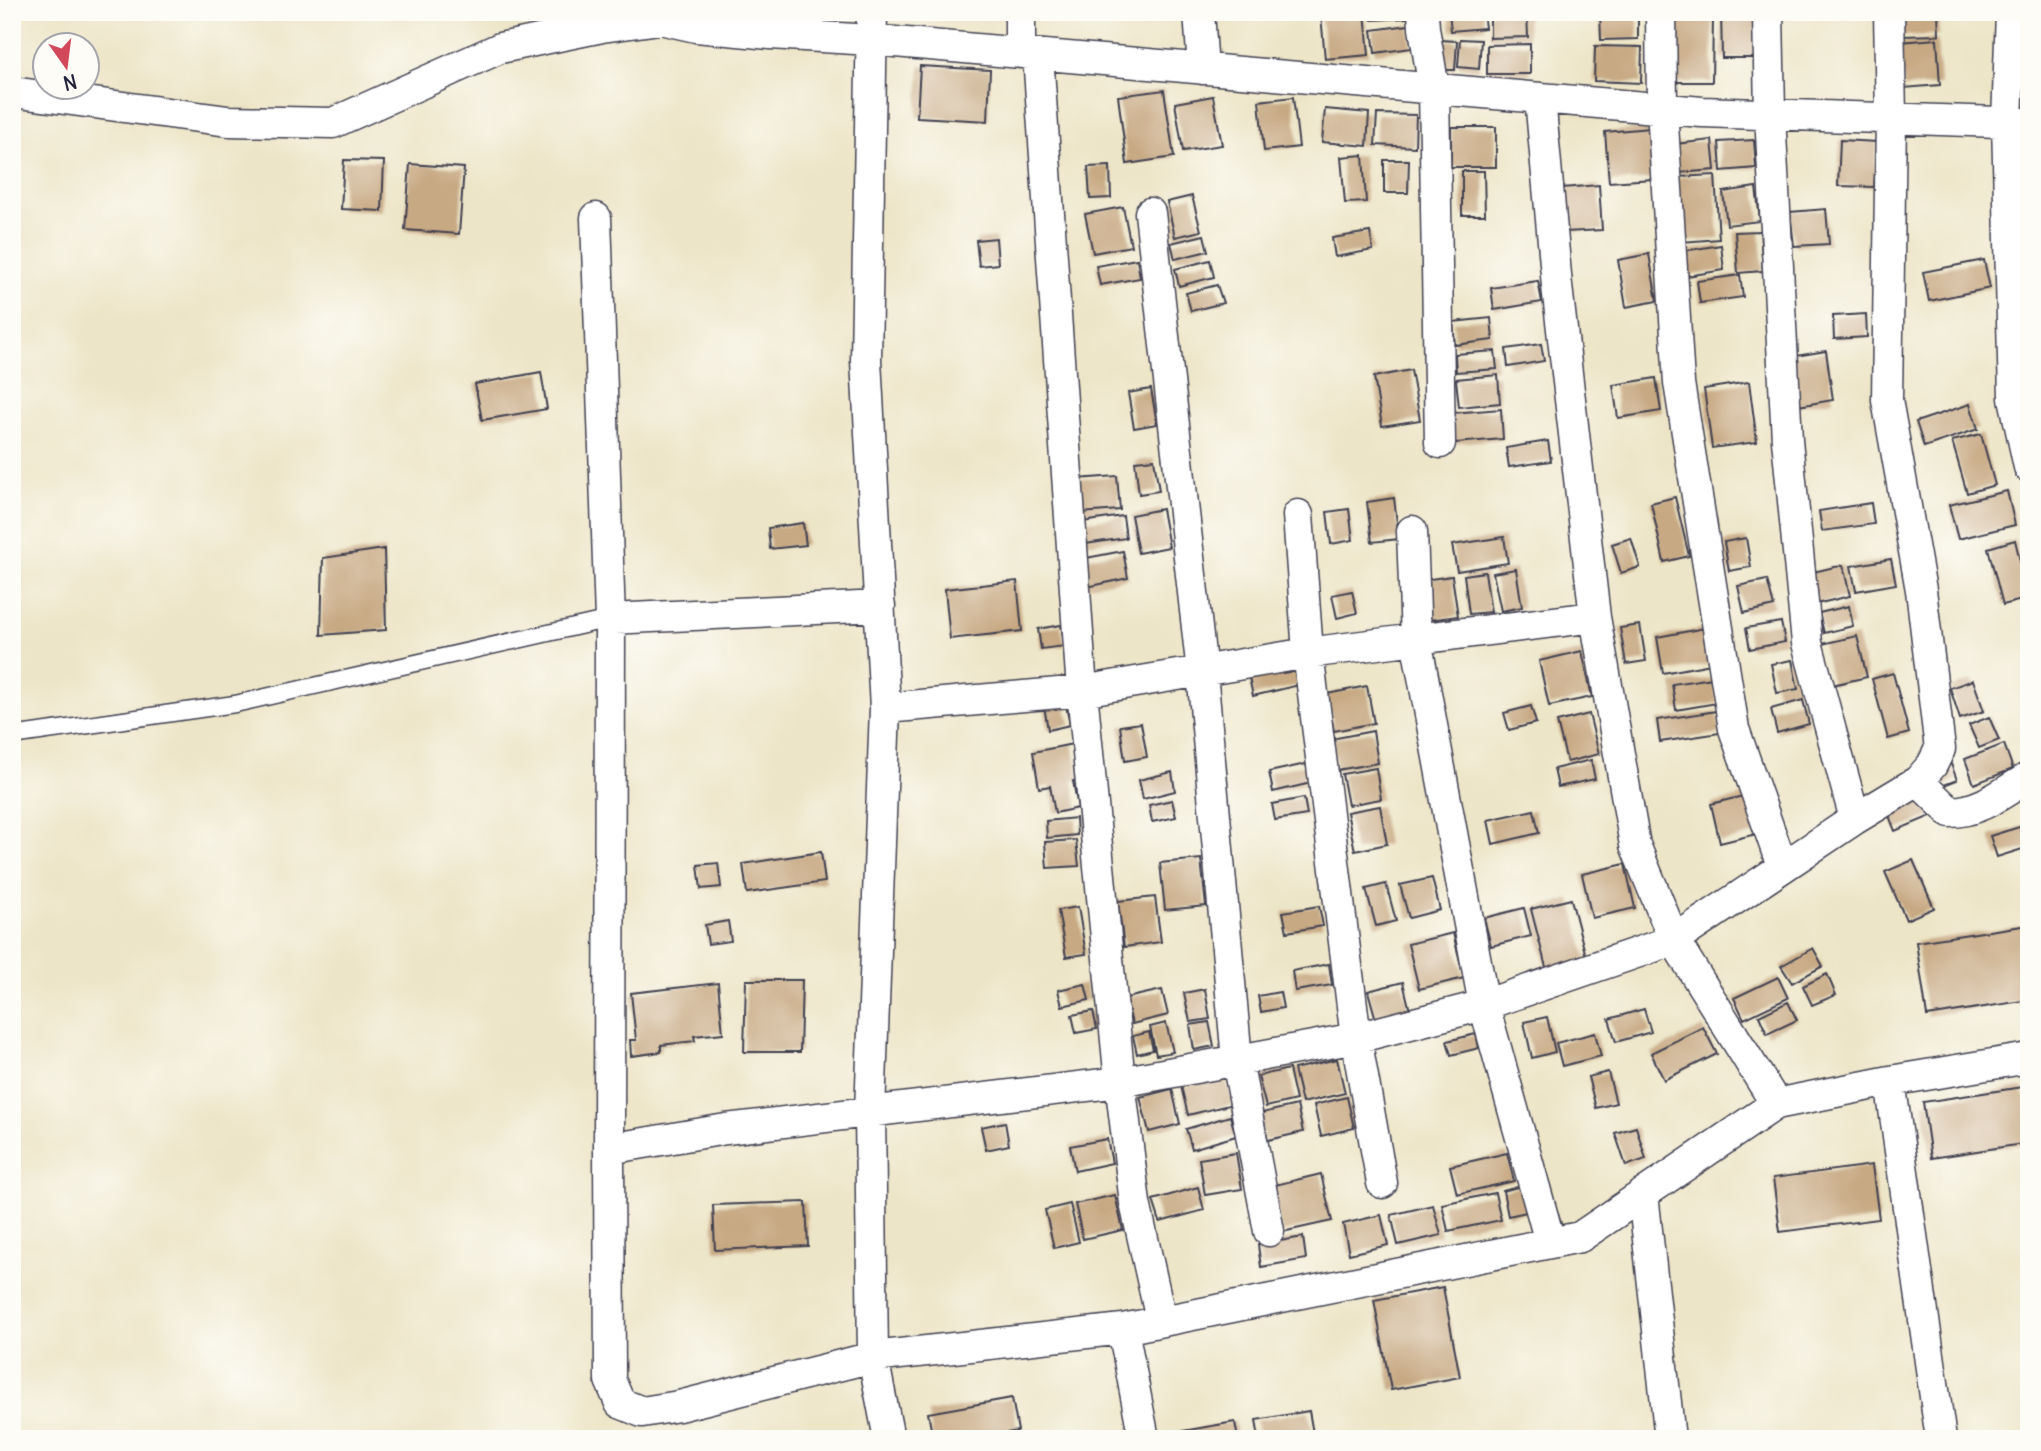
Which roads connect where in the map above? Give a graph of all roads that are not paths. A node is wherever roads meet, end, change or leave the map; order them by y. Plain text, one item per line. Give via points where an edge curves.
1 (1020, 12) edge
2 (1199, 12) edge
3 (1423, 12) edge
4 (1661, 12) edge
5 (1768, 12) edge
6 (1889, 12) edge
7 (2011, 12) edge
8 (872, 26) edge
9 (1029, 54) junction
10 (1203, 69) junction
11 (1434, 89) junction
12 (12, 92) edge
13 (1540, 98) junction
14 (1662, 108) junction
15 (1770, 114) junction
16 (1891, 118) junction
17 (2018, 123) edge
18 (1150, 214) dead end
19 (596, 218) dead end
20 (1440, 443) dead end
21 (2029, 467) edge
22 (1298, 515) dead end
23 (1412, 531) dead end
24 (880, 606) junction
25 (1595, 617) junction
26 (610, 619) junction
27 (1416, 639) junction
28 (1308, 653) junction
29 (1202, 672) junction
30 (1082, 691) junction
31 (885, 708) junction
32 (12, 736) edge
33 (2029, 776) edge
34 (1918, 781) junction
35 (1855, 819) junction
36 (1782, 866) junction
37 (1674, 940) junction
38 (1484, 1005) junction
39 (1356, 1038) junction
40 (2029, 1058) edge
41 (1237, 1060) junction
42 (1889, 1081) junction
43 (1120, 1082) junction
44 (1776, 1104) junction
45 (870, 1112) junction
46 (609, 1149) junction
47 (1382, 1183) dead end
48 (1643, 1194) junction
49 (1269, 1231) dead end
50 (1549, 1242) junction
51 (1161, 1320) junction
52 (1123, 1329) junction
53 (873, 1357) junction
54 (889, 1439) edge
55 (1144, 1439) edge
56 (1670, 1439) edge
57 (1941, 1439) edge

1 - 9 street
2 - 10 street
3 - 11 street
4 - 14 street
5 - 15 street
6 - 16 street
7 - 17 street
8 - 9 street
8 - 12 street via 770,34 660,19 602,27 500,48 333,123 228,121
8 - 24 street via 866,360
9 - 10 street
9 - 30 street
10 - 11 street
11 - 13 street
11 - 20 street
13 - 14 street
13 - 25 street
14 - 15 street
14 - 36 street via 1679,383 1708,575 1734,729
15 - 16 street
15 - 35 street via 1787,440 1807,643
16 - 17 street
16 - 34 street via 1887,400 1921,590 1940,749
17 - 21 street via 2014,398
18 - 29 street
19 - 26 street
22 - 28 street
23 - 27 street
24 - 26 street
24 - 31 street
25 - 27 street
25 - 37 street via 1635,845
26 - 32 lane via 235,705
26 - 46 street
27 - 28 street
27 - 38 street
28 - 29 street
28 - 39 street
29 - 30 street
29 - 41 street
30 - 31 street
30 - 43 street
31 - 45 street
33 - 34 street via 1978,807 1950,813
34 - 35 street
35 - 36 street
36 - 37 street
37 - 38 street
37 - 44 street
38 - 39 street
38 - 50 street
39 - 41 street
39 - 47 street
40 - 42 street
41 - 43 street
41 - 49 street
42 - 44 street
42 - 57 street
43 - 45 street
43 - 51 street via 1135,1203
44 - 48 street
45 - 46 street
45 - 53 street
46 - 53 street via 610,1380 620,1403 642,1412 679,1406
48 - 50 street via 1580,1237
48 - 56 street
50 - 51 street
51 - 52 street
52 - 53 street
52 - 55 street
53 - 54 street

